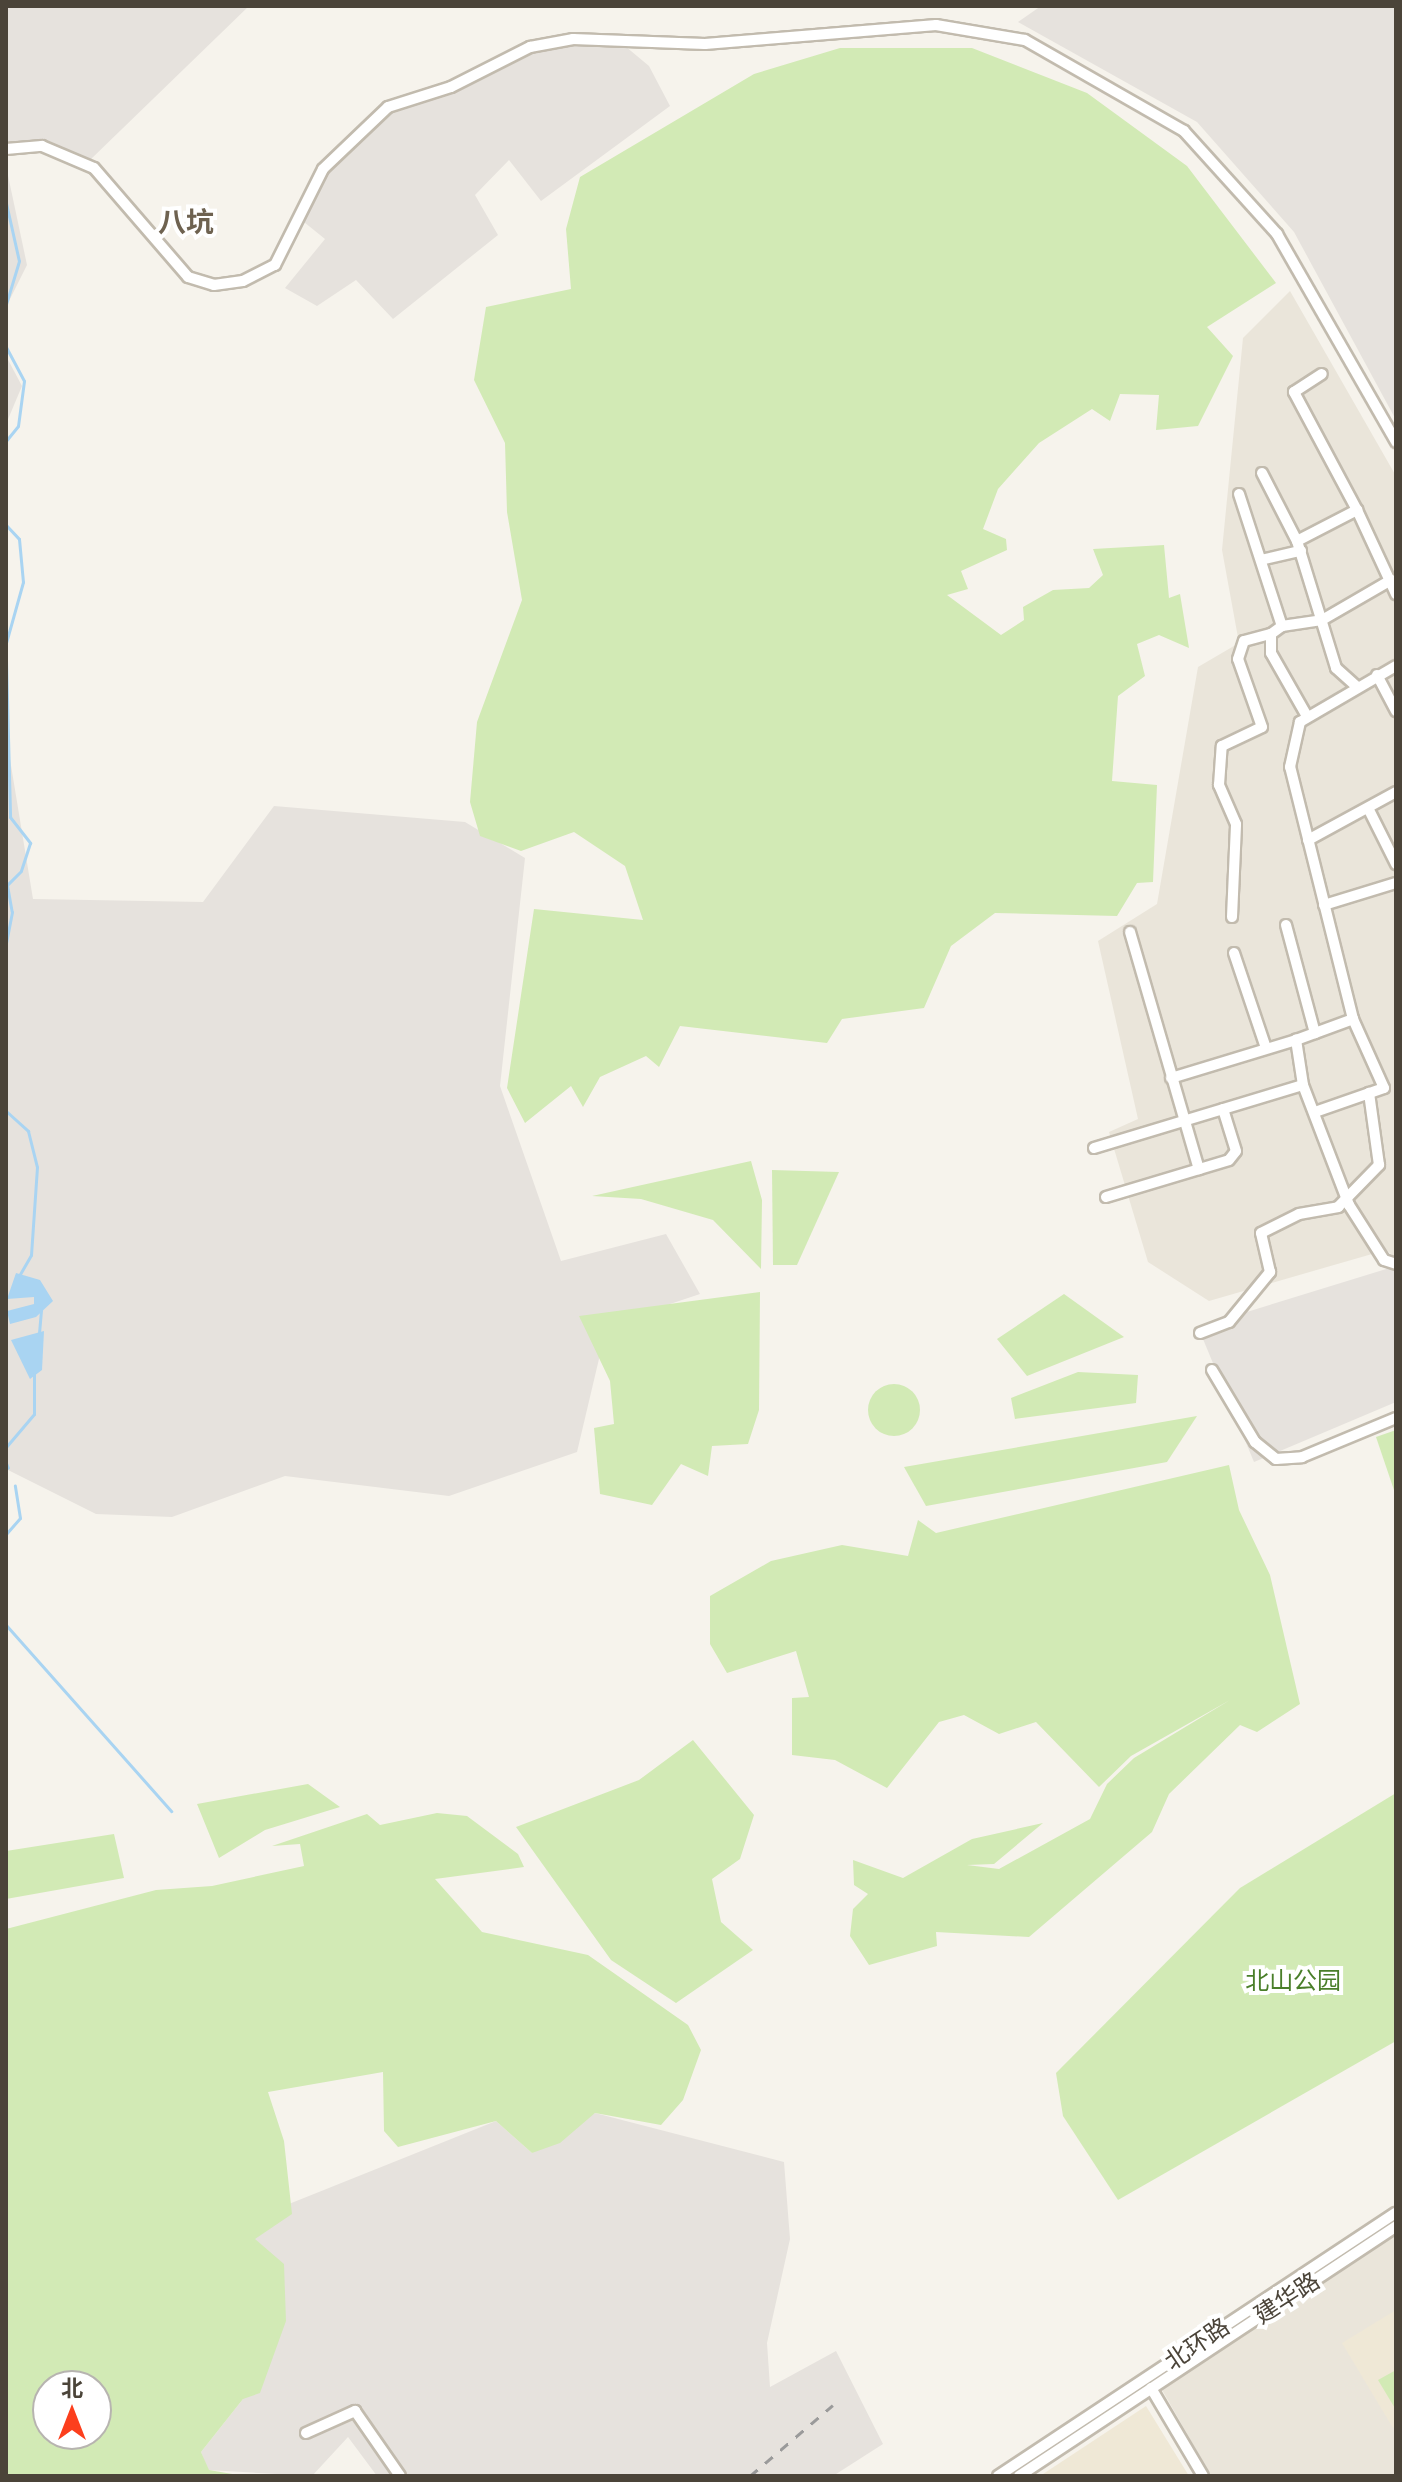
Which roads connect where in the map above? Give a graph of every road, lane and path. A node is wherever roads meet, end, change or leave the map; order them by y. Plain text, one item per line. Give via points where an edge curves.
1 (6, 149) edge
2 (1322, 374) dead end
3 (1396, 442) edge
4 (1262, 473) dead end
5 (1239, 494) dead end
6 (1357, 510) junction
7 (1299, 546) junction
8 (1265, 559) junction
9 (1391, 580) junction
10 (1396, 594) edge
11 (1322, 620) junction
12 (1282, 626) junction
13 (1271, 634) junction
14 (1396, 666) edge
15 (1377, 675) junction
16 (1356, 686) junction
17 (1396, 711) edge
18 (1307, 716) junction
19 (1396, 792) edge
20 (1368, 808) junction
21 (1308, 840) junction
22 (1396, 864) edge
23 (1396, 883) edge
24 (1324, 905) junction
25 (1232, 917) dead end
26 (1286, 925) dead end
27 (1130, 932) dead end
28 (1234, 953) dead end
29 (1353, 1019) junction
30 (1315, 1033) junction
31 (1296, 1040) junction
32 (1266, 1048) junction
33 (1171, 1078) junction
34 (1303, 1085) junction
35 (1369, 1093) junction
36 (1223, 1109) junction
37 (1315, 1112) junction
38 (1184, 1121) junction
39 (1094, 1148) dead end
40 (1199, 1169) junction
41 (1106, 1197) dead end
42 (1347, 1199) junction
43 (1396, 1264) edge
44 (1200, 1333) dead end
45 (1212, 1370) dead end
46 (1396, 1418) edge
47 (1396, 2213) edge
48 (1396, 2226) edge
49 (1151, 2388) junction
50 (306, 2433) dead end
51 (400, 2476) edge
52 (998, 2476) edge
53 (1019, 2476) edge
54 (1203, 2476) edge

1 - 3 street via 42,146 94,168 188,277 214,285 243,281 275,265 323,169 388,107 451,87 530,47 573,39 705,44 936,25 1025,40 1184,131 1277,234
2 - 6 street via 1294,392
4 - 7 street
5 - 8 street
6 - 7 street
6 - 9 street
7 - 8 street
7 - 11 street
8 - 12 street
9 - 10 street
9 - 11 street
11 - 12 street
11 - 16 street via 1336,668
12 - 13 street
13 - 18 street via 1271,653
13 - 25 street via 1244,641 1238,659 1262,727 1222,746 1219,785 1236,824
14 - 15 street
15 - 16 street
15 - 17 street
16 - 18 street
18 - 21 street via 1290,767
19 - 20 street
20 - 21 street
20 - 22 street
21 - 24 street
23 - 24 street
24 - 29 street
26 - 30 street
27 - 33 street
28 - 32 street
29 - 30 street
29 - 35 street via 1384,1088
30 - 31 street
31 - 32 street
31 - 34 street
32 - 33 street
33 - 38 street
34 - 36 street
34 - 37 street
35 - 37 street
35 - 42 street via 1379,1165
36 - 38 street
36 - 40 street via 1236,1151
37 - 42 street
38 - 39 street
38 - 40 street
40 - 41 street
42 - 43 street via 1384,1260
42 - 44 street via 1261,1233 1270,1272 1229,1322
45 - 46 street via 1240,1420 1276,1459 1302,1457
47 - 52 street, 北环路
48 - 49 street, 建华路
49 - 53 street, 建华路
49 - 54 street
50 - 51 street via 355,2411

